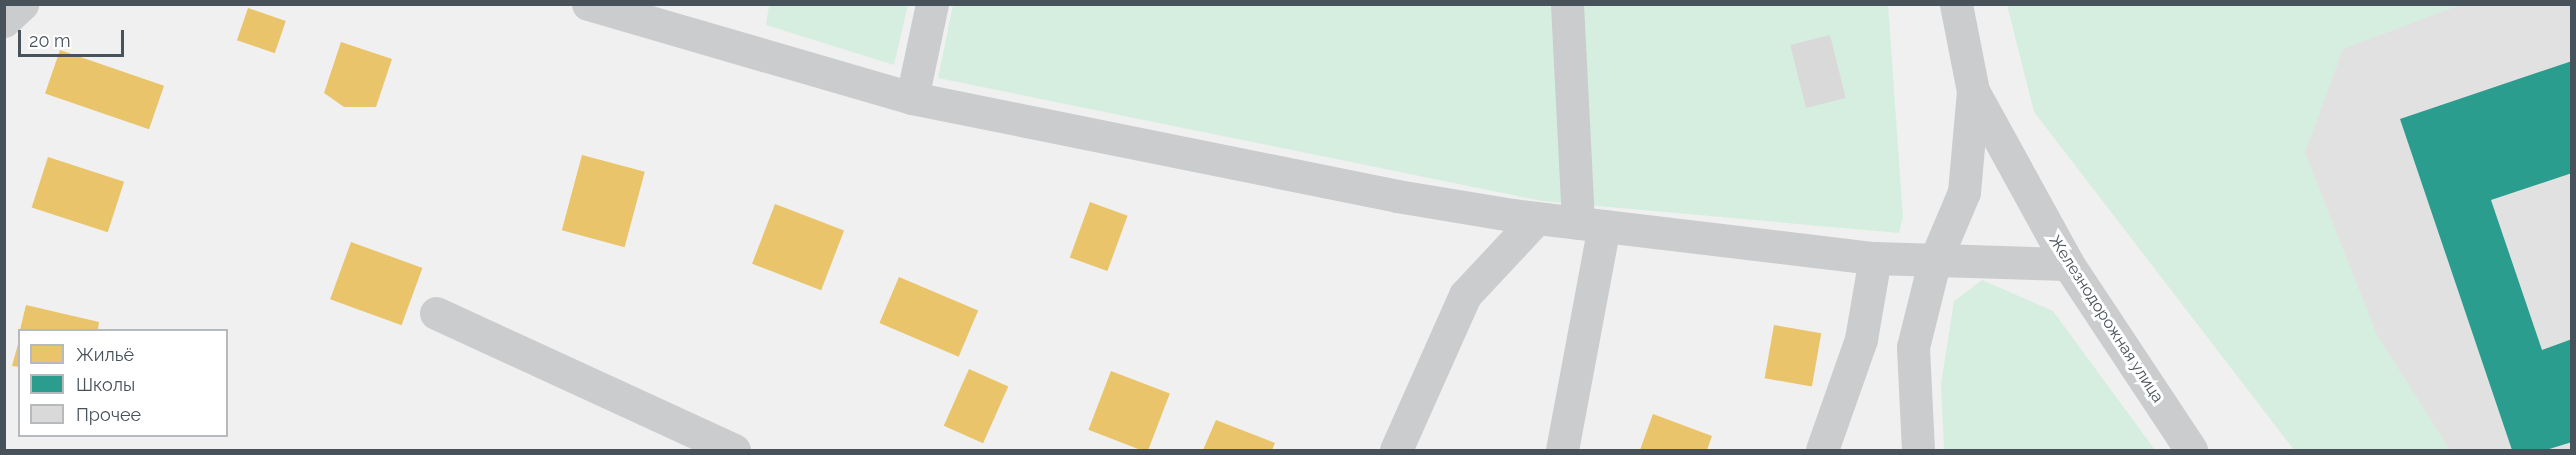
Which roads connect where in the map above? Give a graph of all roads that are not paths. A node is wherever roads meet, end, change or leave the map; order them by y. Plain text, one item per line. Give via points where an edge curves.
1 (22, 4) edge
2 (588, 4) edge
3 (932, 4) edge
4 (1567, 4) edge
5 (1956, 4) edge
6 (4, 21) edge
7 (1973, 91) junction
8 (912, 98) junction
9 (1537, 218) junction
10 (1591, 224) junction
11 (1875, 258) junction
12 (1934, 262) junction
13 (2068, 264) junction
14 (436, 313) dead end
15 (734, 450) edge
16 (1396, 450) edge
17 (1562, 450) edge
18 (1822, 450) edge
19 (1918, 450) edge
20 (2191, 450) edge

1 - 6 street
2 - 8 street
3 - 8 street
4 - 10 street
5 - 7 street
7 - 12 street via 1964,192
7 - 13 street, Железнодорожная улица
8 - 9 street via 1397,196
9 - 10 street
9 - 16 street via 1465,295
10 - 11 street
10 - 17 street
11 - 12 street
11 - 18 street via 1861,339
12 - 13 street
12 - 19 street via 1913,347
13 - 20 street, Железнодорожная улица
14 - 15 street

